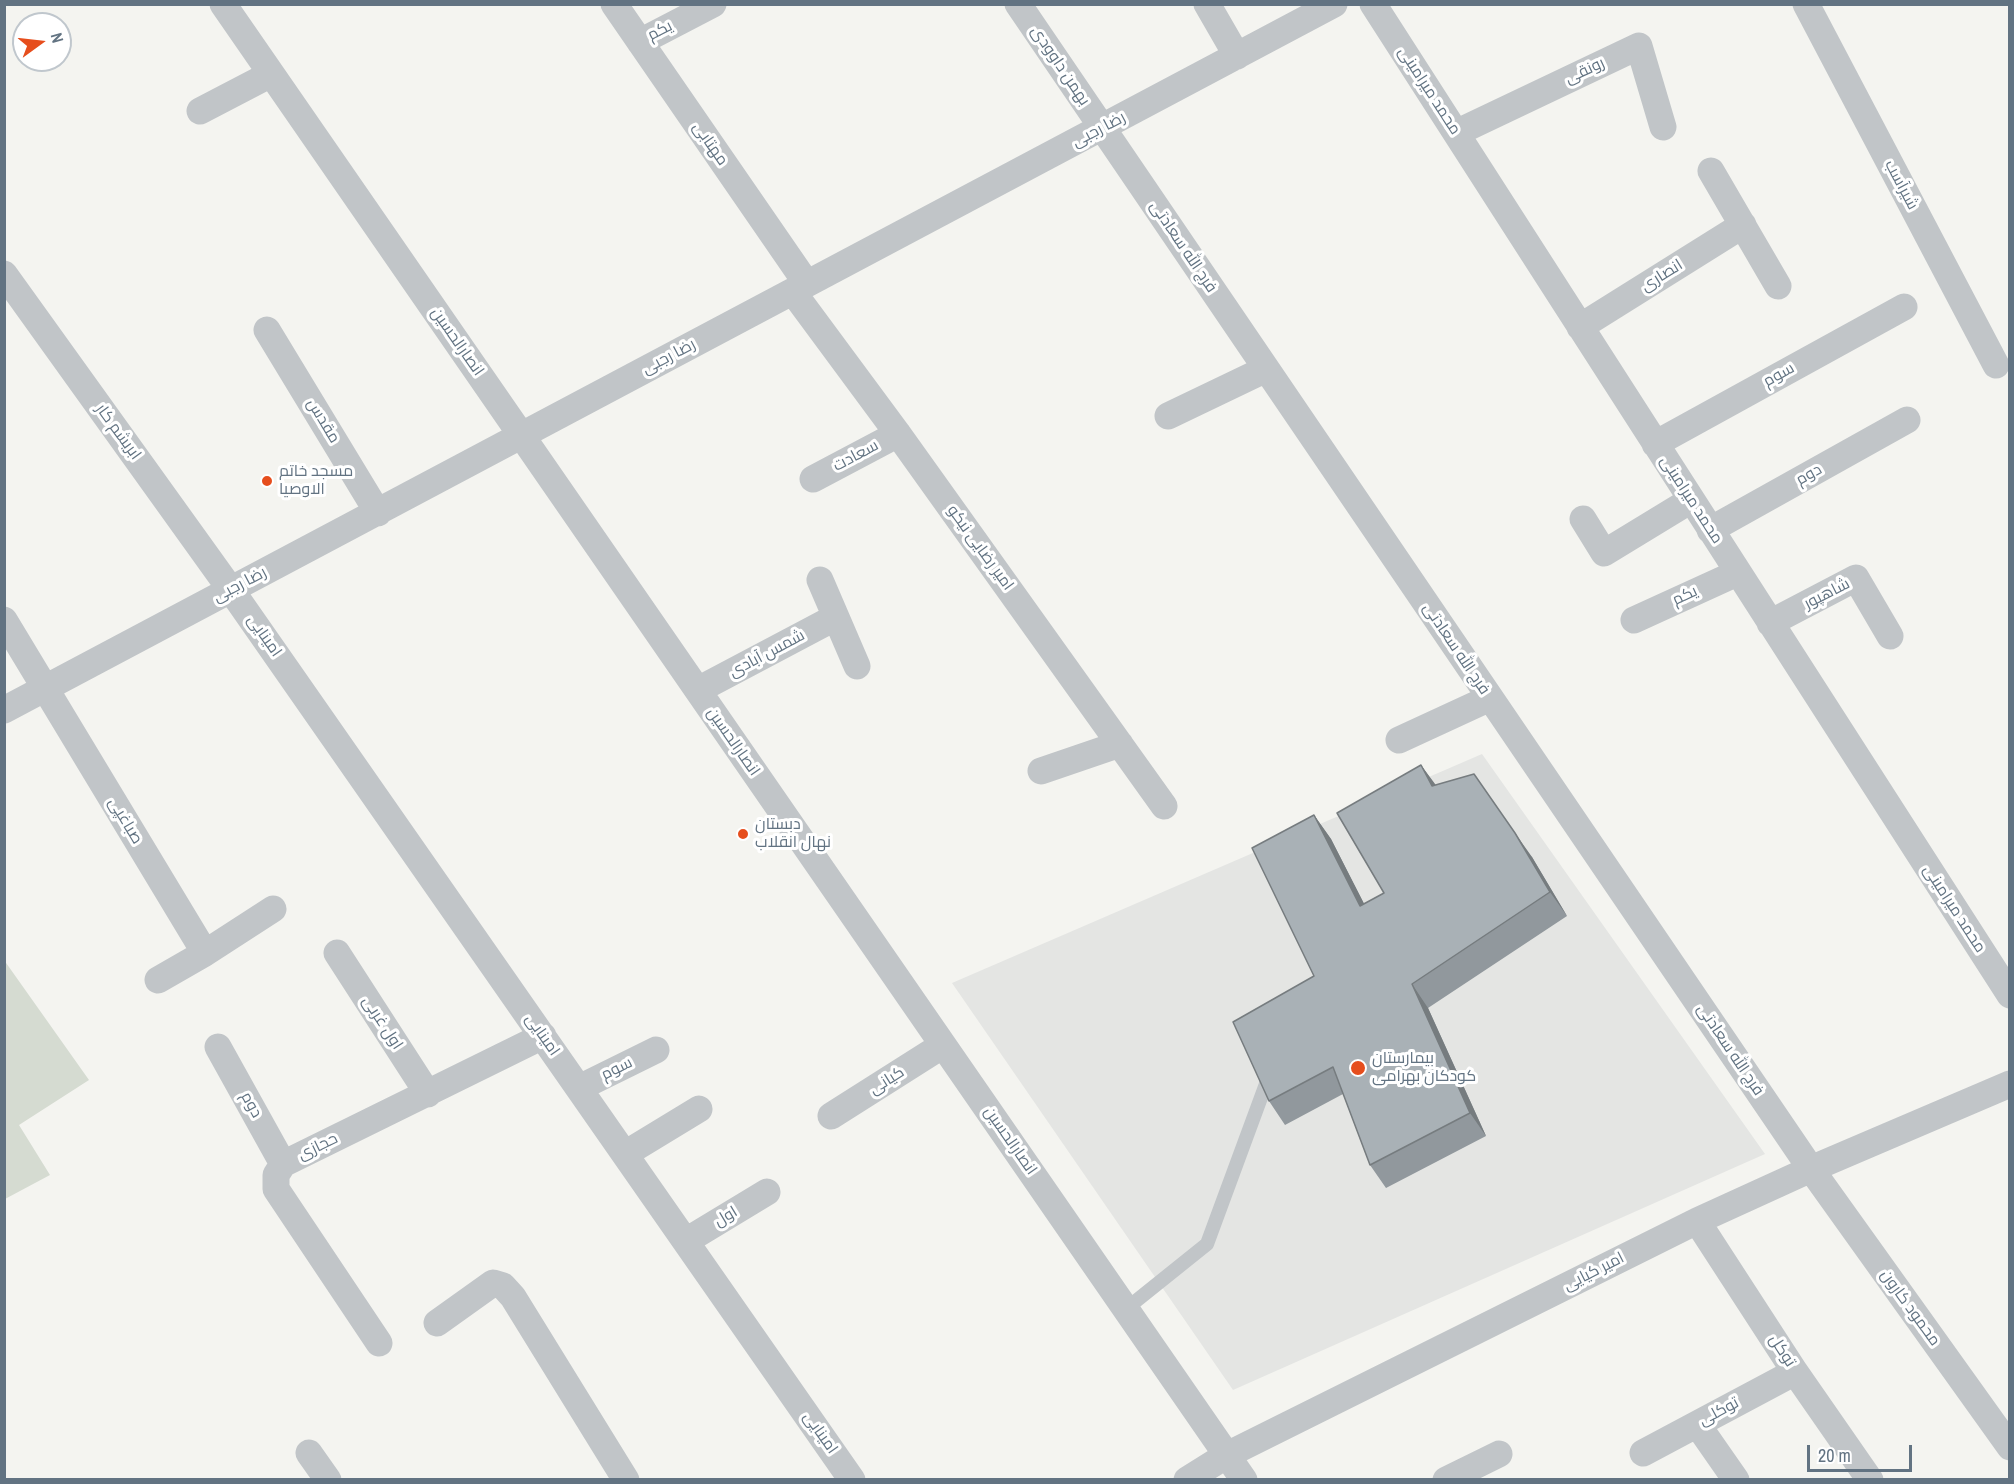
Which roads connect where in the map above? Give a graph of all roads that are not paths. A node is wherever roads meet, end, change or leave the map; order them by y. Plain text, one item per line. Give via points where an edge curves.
1 (223, 4) edge
2 (614, 4) edge
3 (713, 4) edge
4 (1018, 4) edge
5 (1207, 4) edge
6 (1334, 4) edge
7 (1373, 4) edge
8 (1806, 4) edge
9 (640, 42) junction
10 (1237, 56) junction
11 (271, 74) junction
12 (200, 111) dead end
13 (1663, 127) dead end
14 (1102, 128) junction
15 (1456, 133) junction
16 (1711, 171) dead end
17 (1743, 225) junction
18 (4, 274) edge
19 (1778, 286) dead end
20 (800, 288) junction
21 (1904, 307) dead end
22 (1580, 327) junction
23 (267, 330) dead end
24 (1996, 365) dead end
25 (1266, 369) junction
26 (1168, 416) dead end
27 (1907, 420) dead end
28 (898, 434) junction
29 (521, 435) junction
30 (1655, 444) junction
31 (813, 479) dead end
32 (1691, 500) junction
33 (378, 513) junction
34 (1583, 519) dead end
35 (1710, 530) junction
36 (1737, 573) junction
37 (820, 580) dead end
38 (231, 590) junction
39 (836, 617) junction
40 (4, 620) edge
41 (1634, 620) dead end
42 (1770, 623) junction
43 (1890, 636) dead end
44 (857, 666) dead end
45 (46, 688) junction
46 (698, 690) junction
47 (1490, 698) junction
48 (4, 710) edge
49 (1399, 740) dead end
50 (1120, 744) junction
51 (1041, 771) dead end
52 (1164, 806) dead end
53 (273, 909) dead end
54 (205, 953) junction
55 (337, 953) dead end
56 (158, 980) dead end
57 (2010, 995) edge
58 (543, 1036) junction
59 (943, 1045) junction
60 (218, 1047) dead end
61 (656, 1050) dead end
62 (1266, 1084) edge
63 (2010, 1084) edge
64 (579, 1088) junction
65 (428, 1094) junction
66 (699, 1109) dead end
67 (831, 1116) dead end
68 (625, 1154) junction
69 (283, 1164) junction
70 (1811, 1169) junction
71 (767, 1192) dead end
72 (1697, 1221) junction
73 (686, 1241) junction
74 (1126, 1309) junction
75 (437, 1323) dead end
76 (379, 1343) dead end
77 (1795, 1372) junction
78 (1697, 1424) junction
79 (2010, 1447) edge
80 (309, 1453) dead end
81 (1643, 1453) dead end
82 (1499, 1454) dead end
83 (1227, 1455) junction
84 (328, 1479) edge
85 (626, 1479) edge
86 (852, 1479) edge
87 (1187, 1479) edge
88 (1244, 1479) edge
89 (1446, 1479) edge
90 (1736, 1479) edge
91 (1870, 1479) edge

1 - 11 street, انصارالحسین
2 - 9 street, مهتابی
3 - 9 street, یکم
4 - 14 street, بهمن داوودی
5 - 10 street
6 - 10 street, رضا رجبی
7 - 15 street, محمد میرامینی
8 - 24 street, شیرآسب
9 - 20 street, مهتابی
10 - 14 street, رضا رجبی
11 - 12 street
11 - 29 street, انصارالحسین
13 - 15 street, رونقی via 1639,46
14 - 20 street, رضا رجبی
14 - 25 street, فرج الله سعادتی
15 - 22 street, محمد میرامینی
16 - 17 street
17 - 19 street
17 - 22 street, انصاری
18 - 38 street, ابریشم کار
20 - 28 street, امیر رضایی نیکو
20 - 29 street, رضا رجبی
21 - 30 street, سوم
22 - 30 street, محمد میرامینی
23 - 33 street, مقدس
25 - 26 street
25 - 47 street, فرج الله سعادتی
27 - 35 street, دوم
28 - 31 street, سعادت
28 - 50 street, امیر رضایی نیکو
29 - 33 street, رضا رجبی
29 - 46 street, انصارالحسین
30 - 32 street, محمد میرامینی
32 - 34 street via 1604,553
32 - 35 street, محمد میرامینی
33 - 38 street, رضا رجبی
35 - 36 street, محمد میرامینی
36 - 41 street, یکم
36 - 42 street, محمد میرامینی
37 - 39 street
38 - 45 street, رضا رجبی
38 - 58 street, امینایی
39 - 44 street
39 - 46 street, شمس آبادی
40 - 45 street, صباغپی
42 - 43 street, شاهپور via 1856,578
42 - 57 street, محمد میرامینی
45 - 48 street, رضا رجبی
45 - 54 street, صباغپی
46 - 59 street, انصارالحسین
47 - 49 street
47 - 70 street, فرج الله سعادتی
50 - 51 street
50 - 52 street, امیر رضایی نیکو
53 - 54 street
54 - 56 street
55 - 65 street, اول غربی
58 - 64 street, امینایی
58 - 65 street, حجازی
59 - 67 street, کیانی
59 - 74 street, انصارالحسین
60 - 69 street, دوم
61 - 64 street, سوم
62 - 74 lane via 1208,1244
63 - 70 street, امیر کیایی
64 - 68 street, امینایی
65 - 69 street, حجازی
66 - 68 street
68 - 73 street, امینایی
69 - 76 street, حجازی via 276,1175 276,1189
70 - 72 street, امیر کیایی
70 - 79 street, محمود کارون
71 - 73 street, اول
72 - 77 street, توکل
72 - 83 street, امیر کیایی
73 - 86 street, امینایی
74 - 83 street, انصارالحسین
75 - 85 street via 493,1283 503,1287 513,1297
77 - 78 street, توکلی
77 - 91 street, توکل
78 - 81 street, توکلی
78 - 90 street
80 - 84 street
82 - 89 street
83 - 87 street, امیر کیایی
83 - 88 street, انصارالحسین

